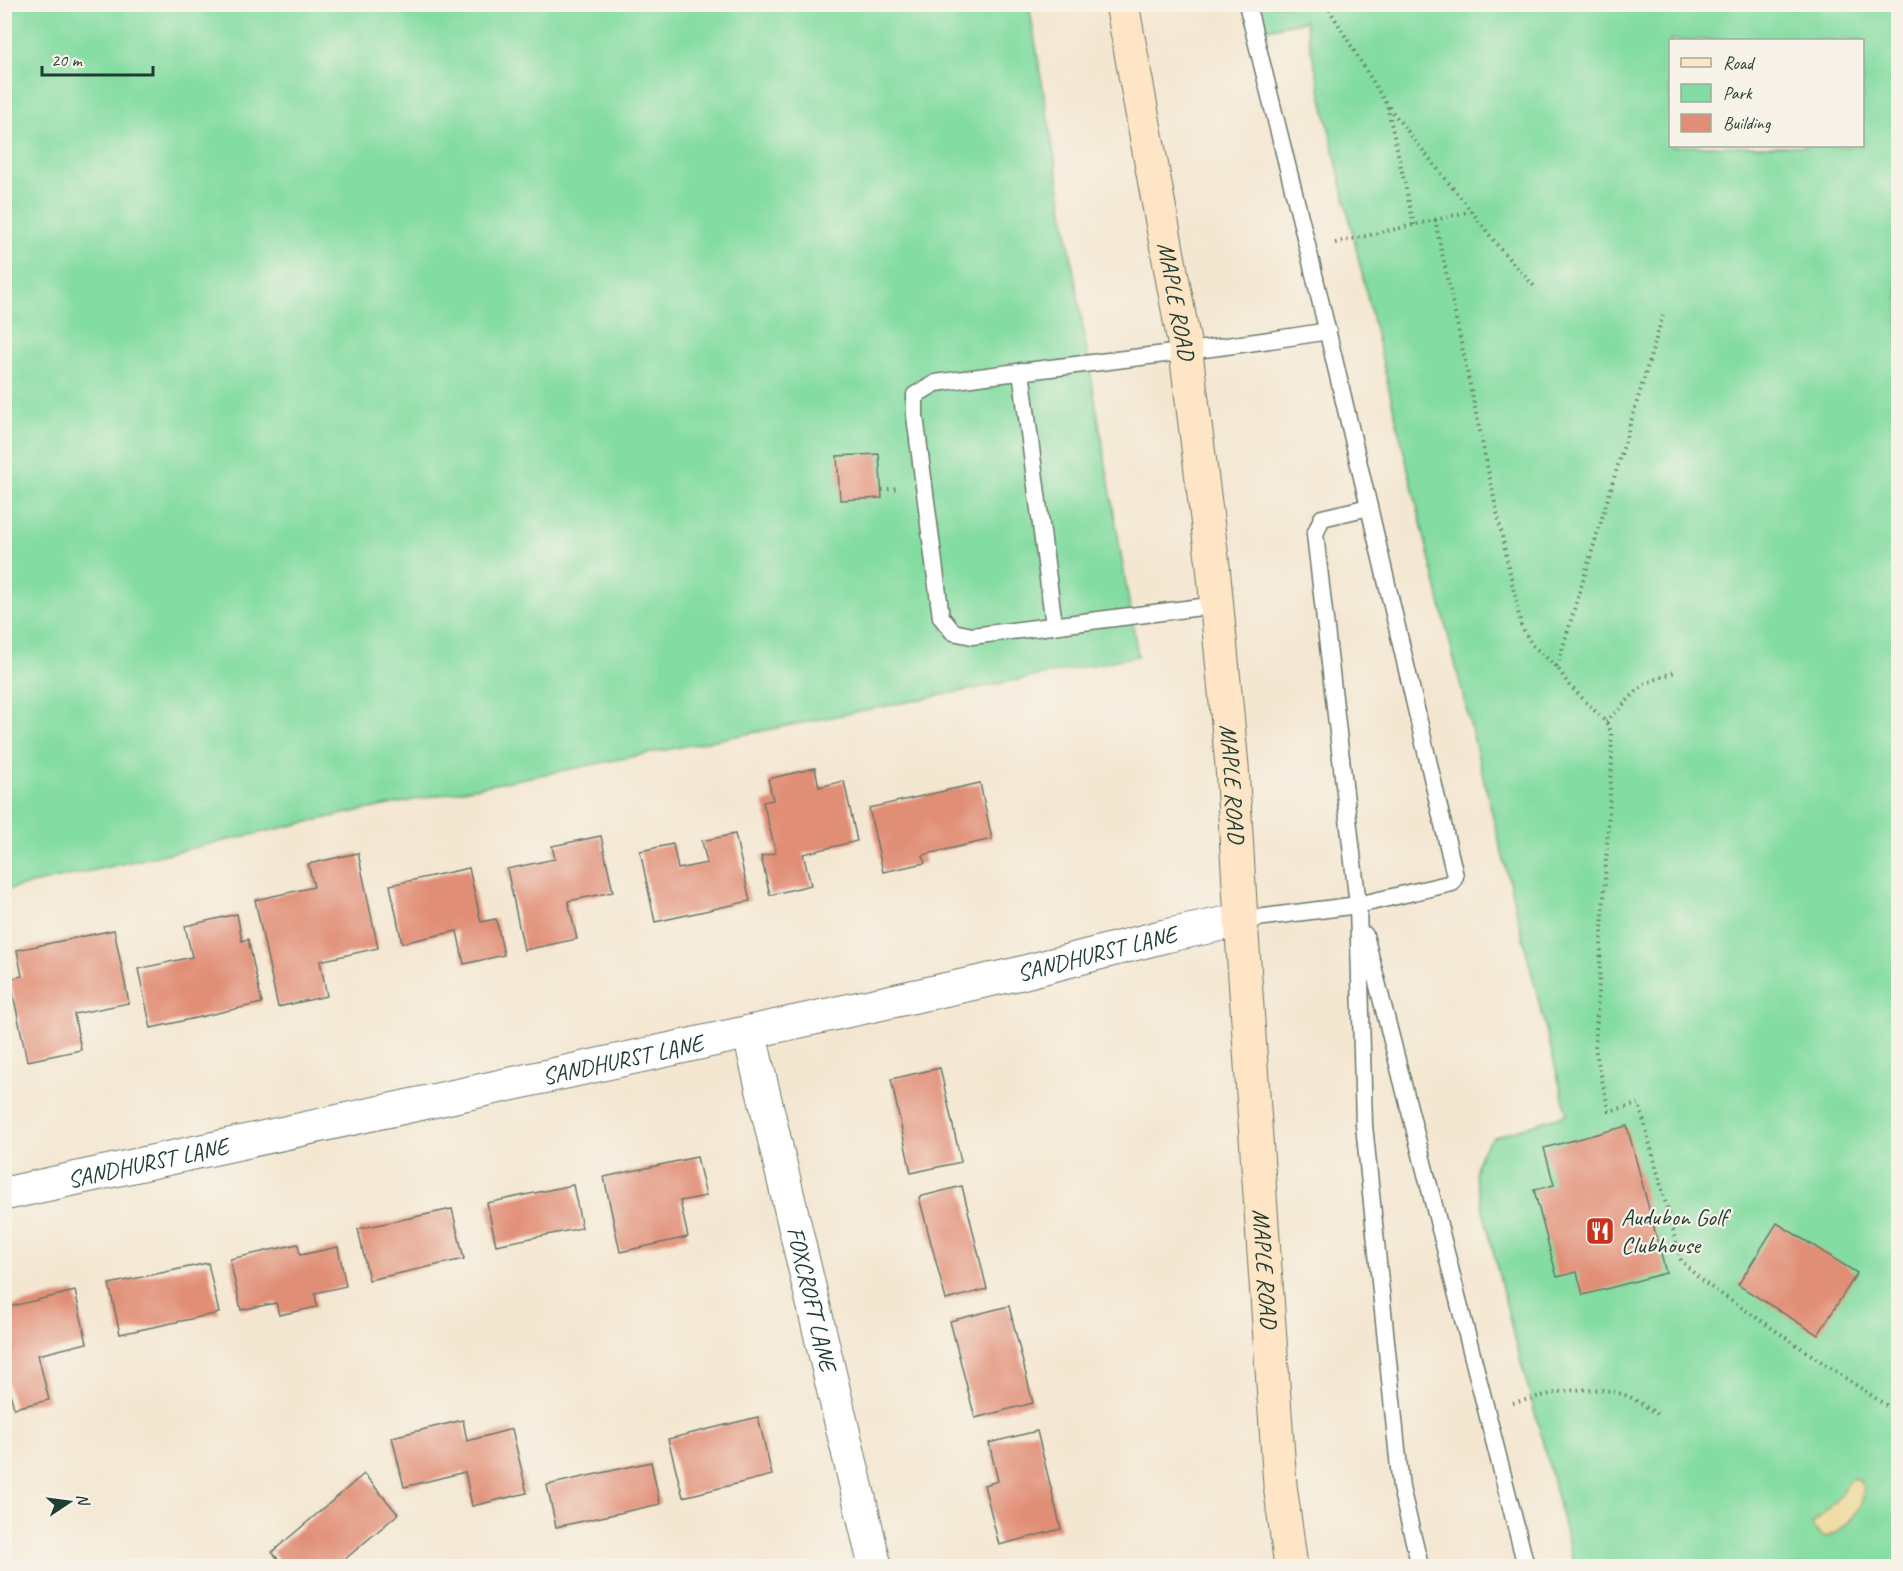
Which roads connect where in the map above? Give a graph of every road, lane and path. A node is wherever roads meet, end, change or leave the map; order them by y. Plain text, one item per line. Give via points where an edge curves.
1 (1122, 4) edge
2 (1247, 4) edge
3 (1326, 4) edge
4 (1387, 105) junction
5 (1471, 211) junction
6 (1435, 220) junction
7 (1414, 225) junction
8 (1308, 249) junction
9 (1534, 286) dead end
10 (1664, 312) dead end
11 (1328, 331) junction
12 (1186, 353) junction
13 (1021, 371) junction
14 (1369, 507) junction
15 (1217, 604) junction
16 (1054, 625) junction
17 (1557, 666) junction
18 (1677, 671) dead end
19 (1606, 722) junction
20 (1358, 905) junction
21 (1241, 920) junction
22 (749, 1032) junction
23 (4, 1194) edge
24 (1486, 1410) junction
25 (1657, 1414) dead end
26 (1899, 1418) edge
27 (875, 1566) edge
28 (1291, 1566) edge
29 (1420, 1566) edge
30 (1526, 1566) edge

1 - 12 main road, MAPLE ROAD
2 - 8 lane
3 - 4 path
4 - 5 path
4 - 7 path
5 - 6 path
5 - 9 path
6 - 7 path
6 - 17 path via 1521,625 1532,645
7 - 8 path
8 - 11 lane
10 - 17 path
11 - 12 lane
11 - 14 lane
12 - 13 lane
12 - 15 main road, MAPLE ROAD
13 - 16 lane
13 - 16 lane via 936,383 915,395 941,617 953,632 972,636
14 - 20 lane via 1322,518 1315,534
14 - 20 lane via 1455,876 1452,883
15 - 16 lane
15 - 21 main road, MAPLE ROAD
17 - 19 path via 1569,686
18 - 19 path via 1644,684
19 - 26 path via 1611,731 1612,761 1595,1048 1609,1111 1639,1104 1681,1260 1702,1281 1896,1412
20 - 21 lane
20 - 24 lane
20 - 29 lane via 1364,1125 1401,1488
21 - 22 street, SANDHURST LANE
21 - 28 main road, MAPLE ROAD via 1280,1485
22 - 23 street, SANDHURST LANE
22 - 27 street, FOXCROFT LANE
24 - 25 path via 1552,1393 1587,1389 1626,1396
24 - 30 lane

